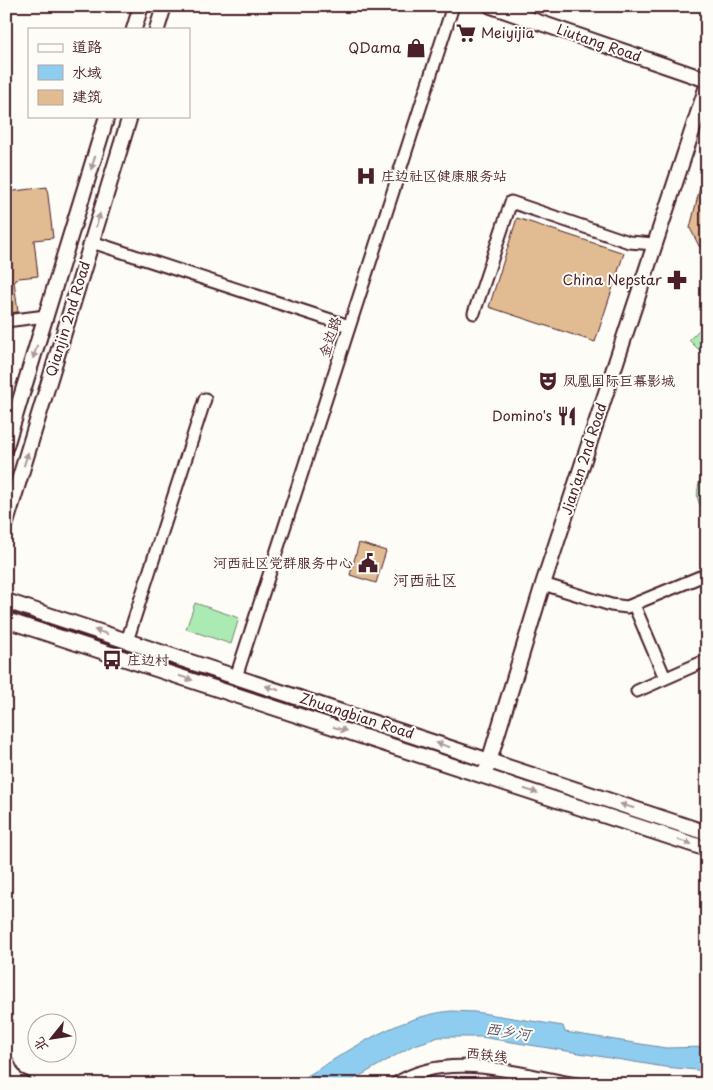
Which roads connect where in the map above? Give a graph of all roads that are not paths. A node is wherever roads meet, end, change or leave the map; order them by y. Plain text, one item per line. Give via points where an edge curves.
1 (141, 6) edge
2 (164, 6) edge
3 (453, 6) edge
4 (490, 6) edge
5 (134, 28) edge
6 (157, 28) edge
7 (707, 80) edge
8 (707, 86) edge
9 (106, 118) edge
10 (129, 118) edge
11 (92, 242) junction
12 (655, 244) junction
13 (474, 313) dead end
14 (46, 316) junction
15 (6, 321) edge
16 (350, 326) junction
17 (205, 399) dead end
18 (6, 446) edge
19 (6, 522) edge
20 (707, 574) edge
21 (543, 584) junction
22 (6, 601) edge
23 (634, 605) junction
24 (6, 620) edge
25 (127, 641) junction
26 (707, 660) edge
27 (236, 677) junction
28 (665, 678) junction
29 (637, 691) dead end
30 (489, 760) junction
31 (484, 776) junction
32 (707, 833) edge
33 (707, 849) edge
34 (6, 1060) edge
35 (16, 1080) edge
36 (395, 1084) edge
37 (577, 1084) edge

1 - 5 main road
2 - 6 main road
3 - 16 street, 金边路
4 - 7 main road, Liutang Road
8 - 12 main road, Jian'an 2nd Road
9 -> 14 main road, Qianjin 2nd Road
11 -> 10 main road, Qianjin 2nd Road
11 - 16 street
19 -> 11 main road, Qianjin 2nd Road
12 - 13 street via 630,242 511,202
12 - 21 main road, Jian'an 2nd Road
14 - 15 street
14 -> 18 main road, Qianjin 2nd Road
16 - 27 street, 金边路
17 - 25 street
20 - 23 street
21 - 23 street via 611,605
21 - 30 main road, Jian'an 2nd Road
25 -> 22 main road, Zhuangbian Road
23 - 28 street
24 -> 31 main road, Zhuangbian Road
25 - 27 main road, Zhuangbian Road
26 - 28 street
30 -> 27 main road, Zhuangbian Road
28 - 29 street
30 - 31 main road, Jian'an 2nd Road
32 -> 30 main road, Zhuangbian Road
31 -> 33 main road, Zhuangbian Road
34 - 35 street
36 - 37 street, 西铁线 via 427,1069 452,1066

